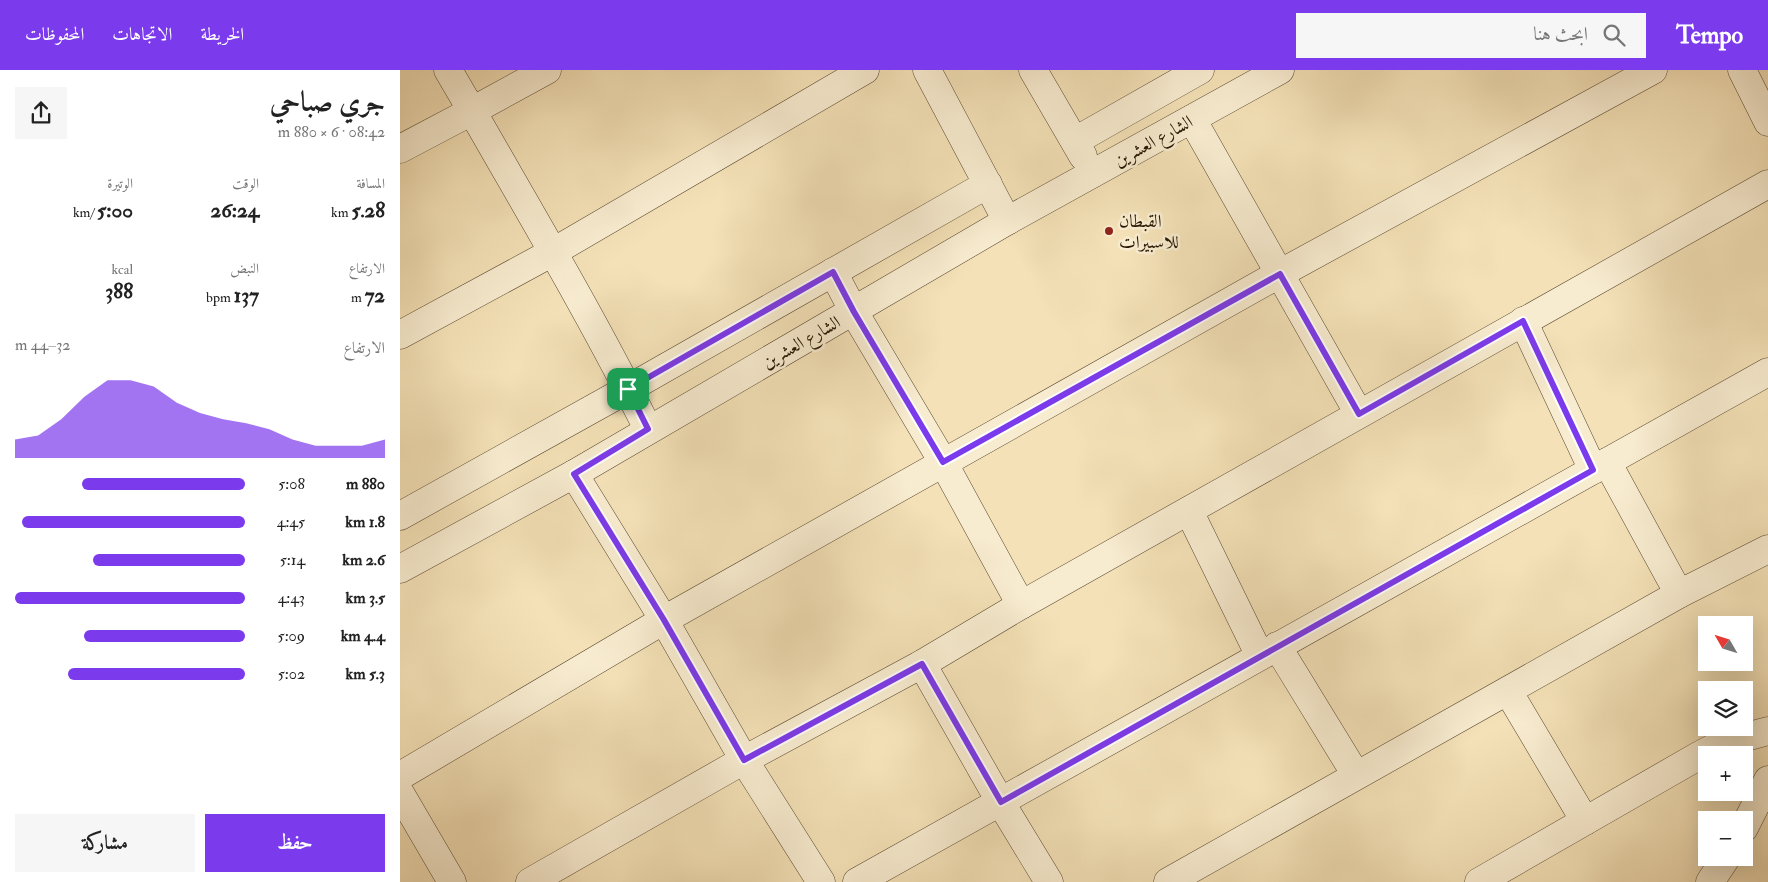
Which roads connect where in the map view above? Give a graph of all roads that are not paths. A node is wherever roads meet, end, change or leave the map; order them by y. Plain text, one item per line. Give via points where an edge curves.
1 (448, 70) edge
2 (547, 70) edge
3 (865, 70) edge
4 (927, 70) edge
5 (1033, 70) edge
6 (1200, 70) edge
7 (1280, 70) edge
8 (1653, 70) edge
9 (1742, 70) edge
10 (472, 110) junction
11 (1192, 119) junction
12 (1768, 122) edge
13 (1074, 141) junction
14 (400, 149) edge
15 (1092, 175) junction
16 (988, 184) junction
17 (1768, 184) edge
18 (1007, 221) junction
19 (553, 252) junction
20 (833, 272) junction
21 (1280, 274) junction
22 (854, 312) junction
23 (1523, 321) junction
24 (400, 335) edge
25 (1768, 372) edge
26 (628, 389) junction
27 (1359, 414) junction
28 (648, 429) junction
29 (943, 462) junction
30 (1600, 466) junction
31 (574, 474) junction
32 (1189, 511) junction
33 (400, 516) edge
34 (1768, 549) edge
35 (400, 569) edge
36 (1679, 594) junction
37 (1021, 605) junction
38 (664, 620) junction
39 (1269, 651) junction
40 (922, 664) junction
41 (1508, 691) junction
42 (1768, 731) edge
43 (744, 760) junction
44 (1356, 775) junction
45 (400, 776) edge
46 (1768, 780) edge
47 (400, 793) edge
48 (1001, 802) junction
49 (1752, 811) edge
50 (1585, 821) junction
51 (1721, 866) edge
52 (1183, 879) edge
53 (452, 882) edge
54 (530, 882) edge
55 (821, 882) edge
56 (857, 882) edge
57 (1049, 882) edge
58 (1478, 882) edge
59 (1710, 882) edge

1 - 10 street
2 - 10 street
3 - 19 street
4 - 16 street
5 - 13 street
6 - 13 street
7 - 11 street, الشارع العشرين
8 - 21 street
9 - 12 street
10 - 14 street
10 - 19 street
11 - 15 street, الشارع العشرين
11 - 21 street
13 - 15 street
15 - 18 street, الشارع العشرين
16 - 18 street
16 - 20 street
17 - 23 street
18 - 22 street, الشارع العشرين
19 - 24 street
19 - 26 street
20 - 22 street
20 - 26 street
21 - 27 street
21 - 29 street
22 - 28 street, الشارع العشرين
22 - 29 street
23 - 27 street
23 - 30 street
25 - 30 street
26 - 28 street
26 - 33 street
27 - 32 street
28 - 31 street, الشارع العشرين
29 - 37 street
29 - 38 street
30 - 36 street
30 - 39 street
31 - 35 street, الشارع العشرين
31 - 38 street
32 - 37 street
32 - 39 street
34 - 36 street
36 - 41 street
37 - 40 street
38 - 43 street
38 - 45 street
39 - 44 street
39 - 48 street
40 - 43 street
40 - 48 street
41 - 44 street
41 - 50 street
42 - 50 street via 1723,743
43 - 54 street
43 - 55 street
44 - 52 street
46 - 49 street
47 - 53 street
48 - 56 street
48 - 57 street
50 - 58 street
51 - 59 street

